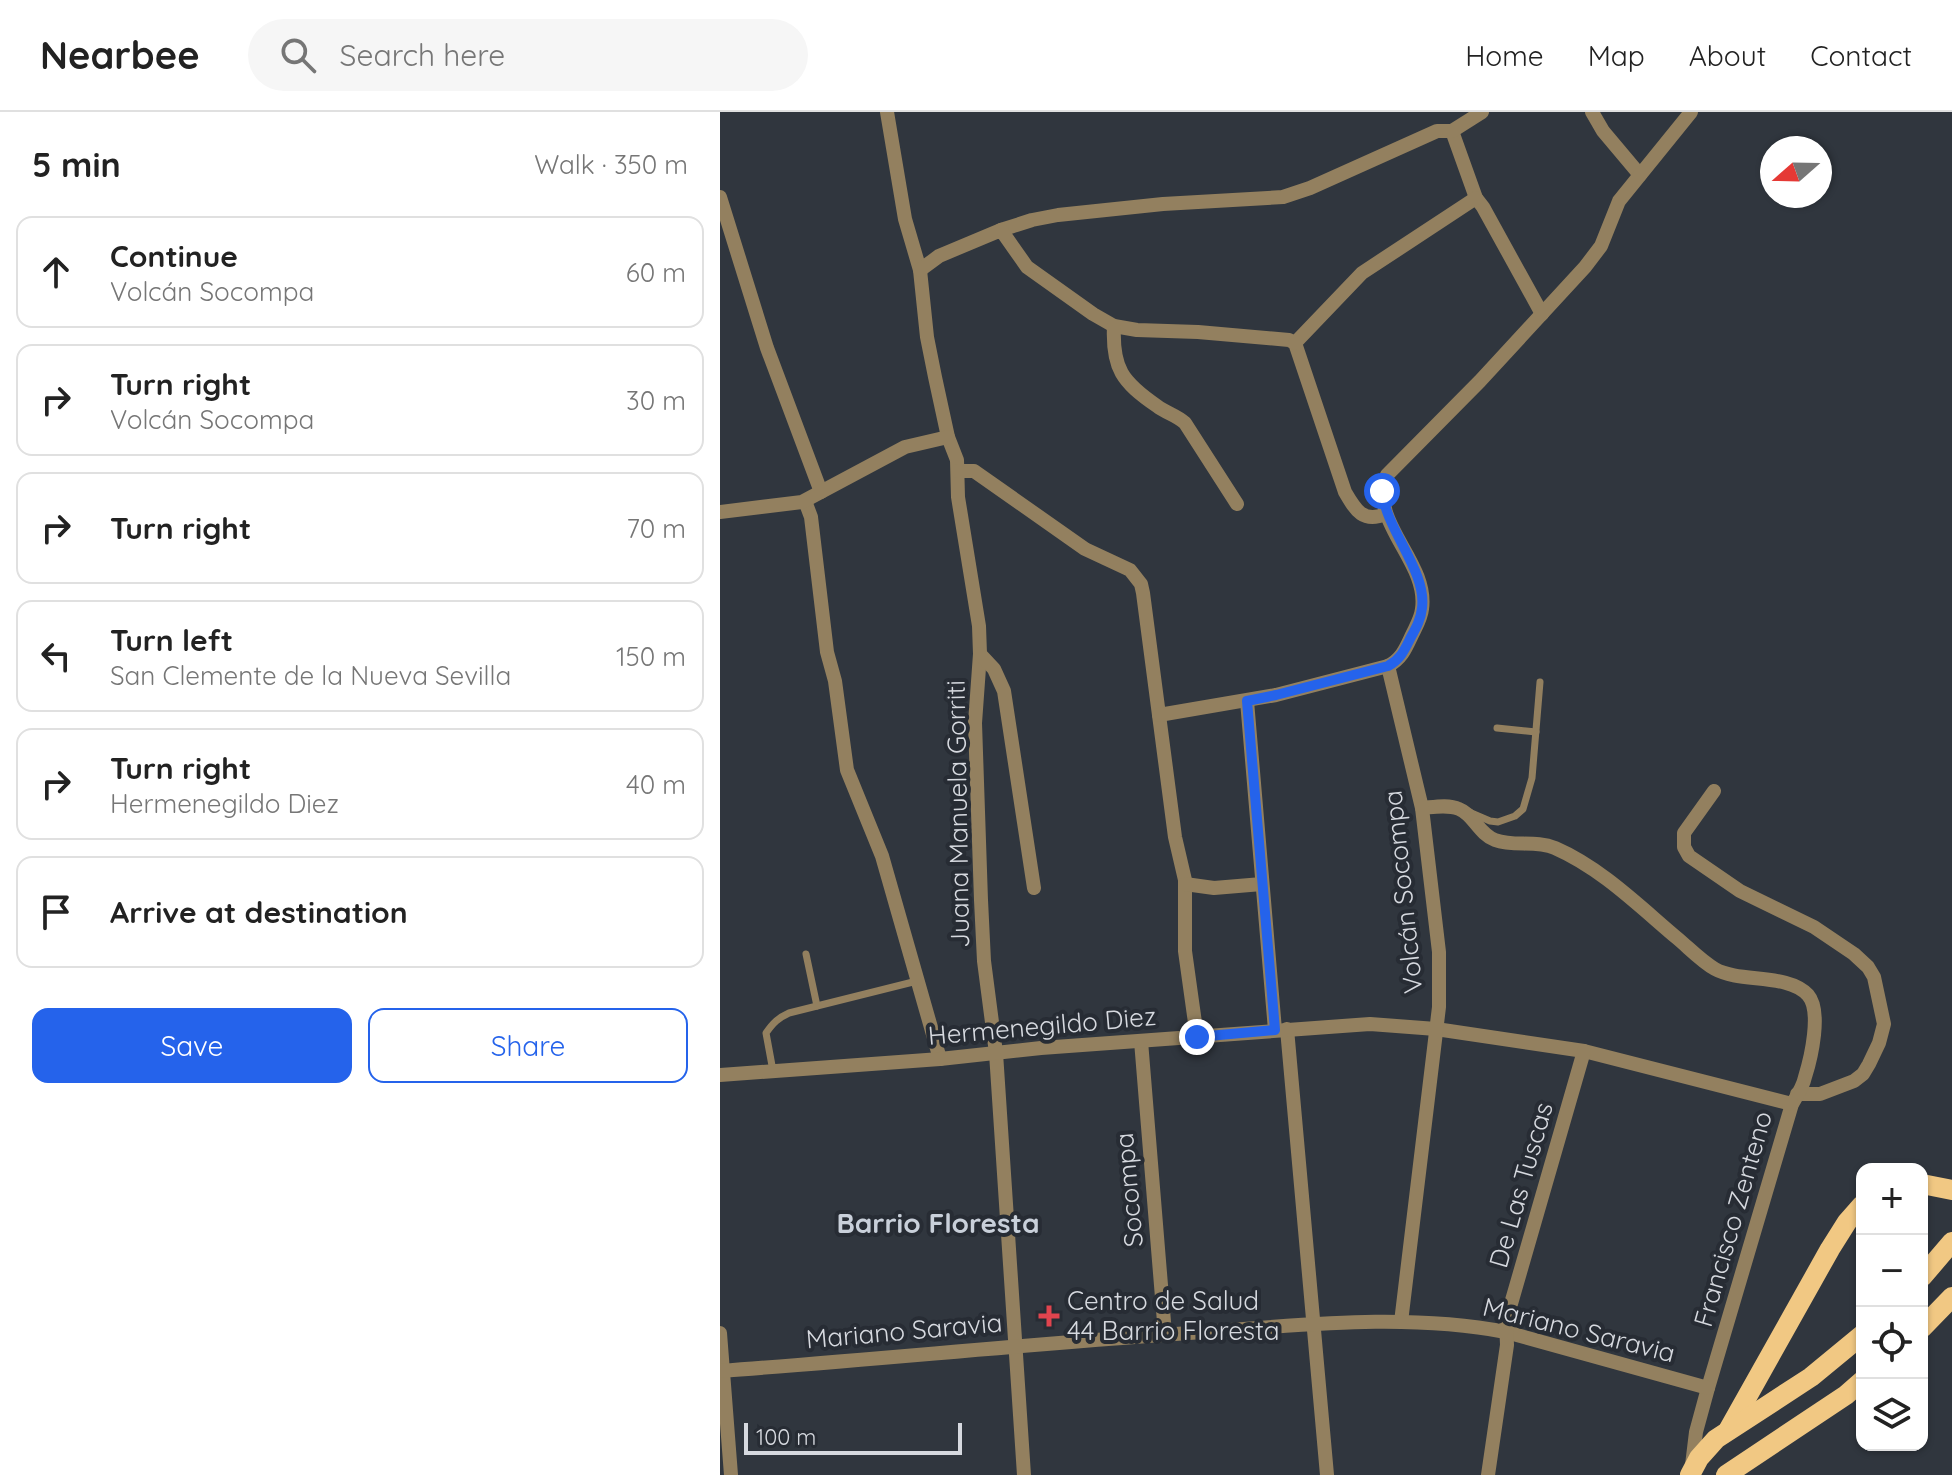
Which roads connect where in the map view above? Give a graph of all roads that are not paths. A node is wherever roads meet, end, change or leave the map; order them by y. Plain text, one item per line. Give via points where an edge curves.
1 (887, 112) edge
2 (1482, 112) edge
3 (1592, 112) edge
4 (1691, 112) edge
5 (1452, 131) junction
6 (1640, 175) junction
7 (720, 197) edge
8 (1476, 198) junction
9 (1001, 230) junction
10 (920, 270) junction
11 (1542, 314) junction
12 (1114, 326) junction
13 (1295, 343) junction
14 (948, 437) junction
15 (958, 471) junction
16 (821, 492) junction
17 (805, 501) junction
18 (1237, 504) dead end
19 (720, 512) edge
20 (1386, 514) junction
21 (980, 654) junction
22 (1388, 666) junction
23 (1540, 682) dead end
24 (1247, 701) junction
25 (1159, 715) junction
26 (1497, 728) dead end
27 (1536, 732) junction
28 (1714, 791) dead end
29 (1422, 808) junction
30 (1463, 810) junction
31 (1185, 884) junction
32 (1262, 884) junction
33 (1034, 888) dead end
34 (806, 954) dead end
35 (918, 981) junction
36 (817, 1006) junction
37 (1436, 1029) junction
38 (1281, 1030) junction
39 (1197, 1037) junction
40 (1141, 1041) junction
41 (1584, 1051) junction
42 (996, 1053) junction
43 (940, 1059) junction
44 (773, 1071) junction
45 (720, 1075) edge
46 (1795, 1099) junction
47 (1928, 1185) edge
48 (1952, 1190) edge
49 (1856, 1212) edge
50 (1952, 1242) edge
51 (1928, 1270) edge
52 (1952, 1297) edge
53 (1401, 1322) junction
54 (1928, 1322) edge
55 (1313, 1324) junction
56 (1506, 1332) junction
57 (720, 1333) edge
58 (1165, 1334) junction
59 (1856, 1340) edge
60 (1015, 1345) junction
61 (722, 1371) edge
62 (1856, 1386) edge
63 (1708, 1388) junction
64 (1729, 1429) junction
65 (1691, 1472) edge
66 (731, 1475) edge
67 (1024, 1475) edge
68 (1327, 1475) edge
69 (1488, 1475) edge
70 (1726, 1475) edge

1 - 10 street, Juana Manuela Gorriti via 905,219
2 - 5 street
3 - 6 street
4 - 6 street
5 - 8 street
5 - 9 street via 1437,131 1283,197 1058,215
6 - 11 street via 1619,201 1601,246
7 - 16 street via 767,348
8 - 11 street
8 - 13 street via 1362,273
9 - 10 street via 939,256
9 - 12 street via 1027,267
10 - 14 street, Juana Manuela Gorriti via 927,337
11 - 20 street via 1387,475 1382,491
12 - 13 street
12 - 18 street via 1113,350 1123,376 1185,423
13 - 20 street via 1345,492 1368,518
14 - 15 street, Juana Manuela Gorriti
14 - 16 street via 905,447
15 - 21 street, Juana Manuela Gorriti
15 - 25 street via 974,471 1085,549 1135,575 1143,593
16 - 17 street
17 - 19 street
17 - 35 street via 847,770 882,856
20 - 22 street via 1417,575 1423,606 1404,651
21 - 33 street via 1004,691
21 - 42 street, Juana Manuela Gorriti via 975,723 981,900
22 - 24 street
22 - 29 street, Volcán Socompa
23 - 27 lane
24 - 25 street
24 - 32 street
25 - 31 street
26 - 27 lane
27 - 30 lane via 1523,809 1498,822
28 - 46 street via 1684,833 1689,856 1740,891 1814,927 1854,954 1874,977 1881,1002 1884,1024 1863,1074
29 - 30 street
29 - 37 street, Volcán Socompa via 1439,952
30 - 46 street, Francisco Zenteno via 1491,839 1553,847 1587,867 1713,968 1776,981 1809,996 1815,1031
31 - 32 street
31 - 39 street via 1185,951
32 - 38 street
34 - 36 lane
35 - 36 lane
35 - 43 street
36 - 44 lane via 780,1017 766,1033
37 - 38 street, Hermenegildo Diez via 1370,1024
37 - 41 street, Hermenegildo Diez
37 - 53 street, Volcán Socompa
38 - 39 street, Hermenegildo Diez
38 - 55 street
39 - 40 street, Hermenegildo Diez
40 - 42 street, Hermenegildo Diez
40 - 58 street, Socompa
41 - 46 street, Hermenegildo Diez
41 - 56 street, De Las Tuscas
42 - 43 street, Hermenegildo Diez
42 - 60 street, Juana Manuela Gorriti
43 - 44 street, Hermenegildo Diez
44 - 45 street, Hermenegildo Diez
46 - 63 street, Francisco Zenteno
47 - 48 main road
49 - 64 main road
50 - 51 main road
52 - 54 main road
53 - 55 street, Mariano Saravia
53 - 56 street, Mariano Saravia
55 - 58 street, Mariano Saravia
55 - 68 street
56 - 63 street, Mariano Saravia
56 - 69 street, De Las Tuscas
57 - 61 street
58 - 60 street, Mariano Saravia
59 - 64 main road via 1767,1408
60 - 61 street, Mariano Saravia
60 - 67 street, Juana Manuela Gorriti
61 - 66 street
62 - 70 main road
63 - 65 street, Francisco Zenteno
64 - 65 main road

